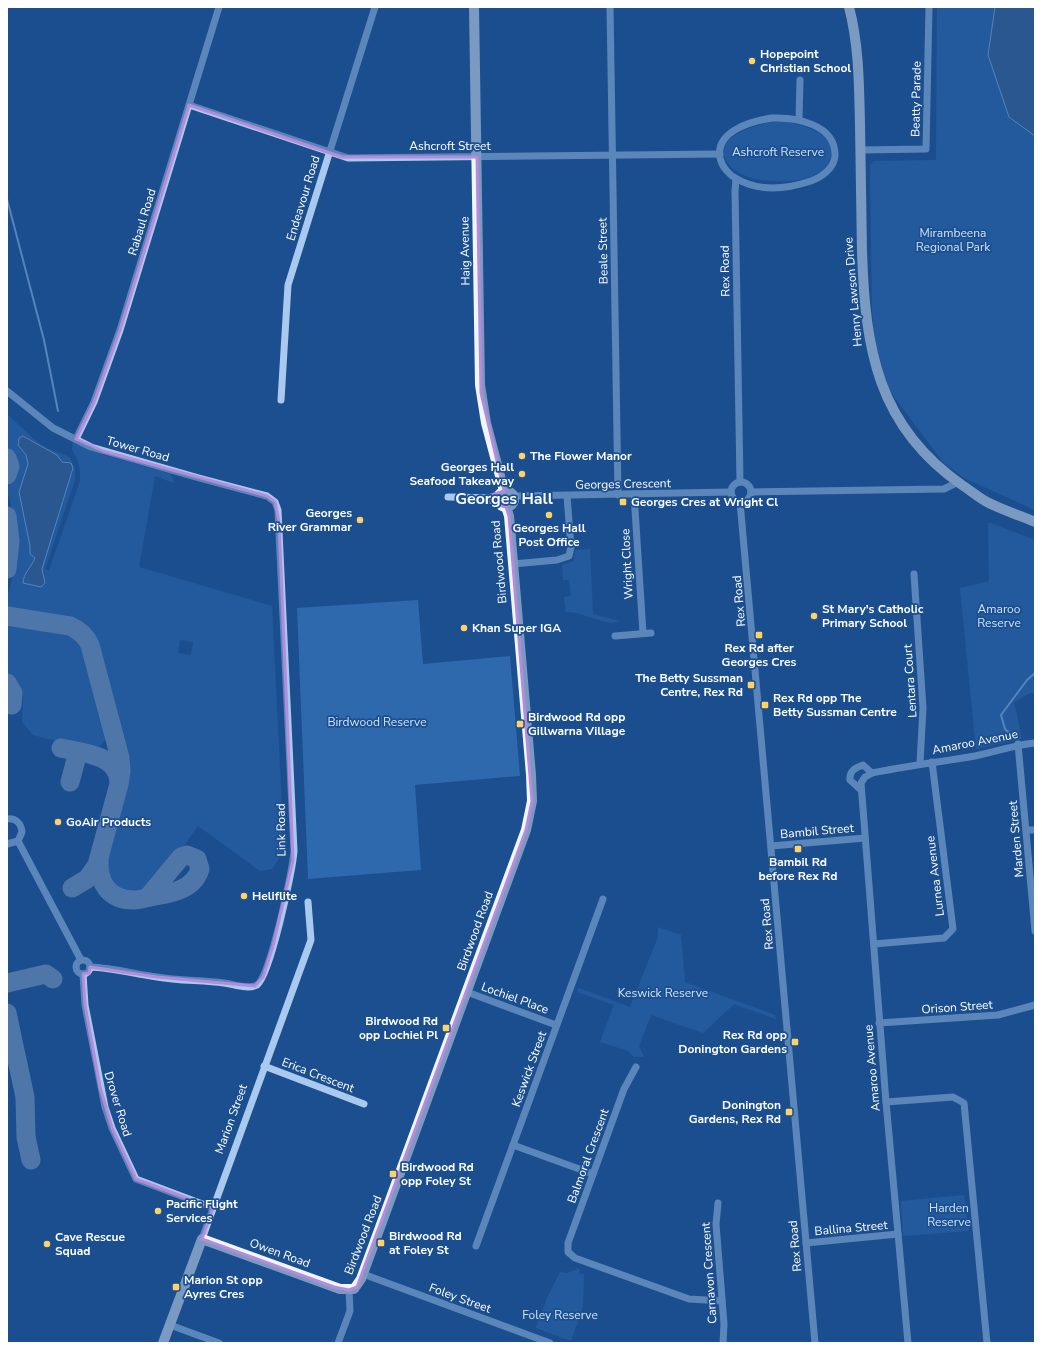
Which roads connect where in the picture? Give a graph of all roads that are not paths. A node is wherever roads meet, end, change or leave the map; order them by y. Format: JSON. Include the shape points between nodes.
{"nodes":[{"id":1,"x":219,"y":7,"type":"edge"},
{"id":2,"x":375,"y":7,"type":"edge"},
{"id":3,"x":474,"y":7,"type":"edge"},
{"id":4,"x":610,"y":7,"type":"edge"},
{"id":5,"x":849,"y":7,"type":"edge"},
{"id":6,"x":929,"y":7,"type":"edge"},
{"id":7,"x":800,"y":80,"type":"dead end"},
{"id":8,"x":189,"y":105,"type":"junction"},
{"id":9,"x":799,"y":119,"type":"junction"},
{"id":10,"x":861,"y":150,"type":"junction"},
{"id":11,"x":329,"y":153,"type":"junction"},
{"id":12,"x":720,"y":154,"type":"junction"},
{"id":13,"x":613,"y":155,"type":"junction"},
{"id":14,"x":477,"y":157,"type":"junction"},
{"id":15,"x":736,"y":179,"type":"junction"},
{"id":16,"x":7,"y":391,"type":"edge"},
{"id":17,"x":281,"y":400,"type":"dead end"},
{"id":18,"x":76,"y":439,"type":"junction"},
{"id":19,"x":740,"y":482,"type":"junction"},
{"id":20,"x":958,"y":482,"type":"junction"},
{"id":21,"x":731,"y":492,"type":"junction"},
{"id":22,"x":751,"y":492,"type":"junction"},
{"id":23,"x":634,"y":494,"type":"junction"},
{"id":24,"x":500,"y":495,"type":"junction"},
{"id":25,"x":618,"y":495,"type":"junction"},
{"id":26,"x":515,"y":496,"type":"junction"},
{"id":27,"x":567,"y":496,"type":"junction"},
{"id":28,"x":448,"y":497,"type":"dead end"},
{"id":29,"x":275,"y":502,"type":"joint"},
{"id":30,"x":740,"y":502,"type":"junction"},
{"id":31,"x":506,"y":507,"type":"junction"},
{"id":32,"x":1035,"y":522,"type":"edge"},
{"id":33,"x":513,"y":564,"type":"junction"},
{"id":34,"x":914,"y":574,"type":"dead end"},
{"id":35,"x":643,"y":633,"type":"junction"},
{"id":36,"x":651,"y":633,"type":"dead end"},
{"id":37,"x":615,"y":636,"type":"dead end"},
{"id":38,"x":1035,"y":743,"type":"edge"},
{"id":39,"x":1018,"y":744,"type":"junction"},
{"id":40,"x":932,"y":762,"type":"junction"},
{"id":41,"x":920,"y":763,"type":"junction"},
{"id":42,"x":872,"y":773,"type":"junction"},
{"id":43,"x":861,"y":790,"type":"junction"},
{"id":44,"x":7,"y":819,"type":"edge"},
{"id":45,"x":1026,"y":830,"type":"junction"},
{"id":46,"x":1035,"y":830,"type":"edge"},
{"id":47,"x":865,"y":838,"type":"junction"},
{"id":48,"x":18,"y":840,"type":"junction"},
{"id":49,"x":7,"y":844,"type":"edge"},
{"id":50,"x":772,"y":846,"type":"junction"},
{"id":51,"x":603,"y":900,"type":"dead end"},
{"id":52,"x":308,"y":902,"type":"dead end"},
{"id":53,"x":1035,"y":931,"type":"edge"},
{"id":54,"x":874,"y":944,"type":"junction"},
{"id":55,"x":81,"y":960,"type":"junction"},
{"id":56,"x":90,"y":967,"type":"junction"},
{"id":57,"x":83,"y":974,"type":"junction"},
{"id":58,"x":467,"y":992,"type":"junction"},
{"id":59,"x":1035,"y":1005,"type":"edge"},
{"id":60,"x":879,"y":1023,"type":"junction"},
{"id":61,"x":556,"y":1025,"type":"junction"},
{"id":62,"x":264,"y":1066,"type":"junction"},
{"id":63,"x":636,"y":1067,"type":"dead end"},
{"id":64,"x":886,"y":1102,"type":"junction"},
{"id":65,"x":364,"y":1104,"type":"dead end"},
{"id":66,"x":514,"y":1145,"type":"junction"},
{"id":67,"x":593,"y":1174,"type":"junction"},
{"id":68,"x":718,"y":1202,"type":"dead end"},
{"id":69,"x":213,"y":1208,"type":"junction"},
{"id":70,"x":898,"y":1234,"type":"junction"},
{"id":71,"x":202,"y":1239,"type":"junction"},
{"id":72,"x":806,"y":1243,"type":"junction"},
{"id":73,"x":476,"y":1246,"type":"dead end"},
{"id":74,"x":569,"y":1255,"type":"junction"},
{"id":75,"x":564,"y":1262,"type":"dead end"},
{"id":76,"x":363,"y":1274,"type":"junction"},
{"id":77,"x":349,"y":1290,"type":"junction"},
{"id":78,"x":722,"y":1301,"type":"junction"},
{"id":79,"x":170,"y":1325,"type":"junction"},
{"id":80,"x":164,"y":1343,"type":"edge"},
{"id":81,"x":219,"y":1343,"type":"edge"},
{"id":82,"x":338,"y":1343,"type":"edge"},
{"id":83,"x":550,"y":1343,"type":"edge"},
{"id":84,"x":723,"y":1343,"type":"edge"},
{"id":85,"x":815,"y":1343,"type":"edge"},
{"id":86,"x":908,"y":1343,"type":"edge"},
{"id":87,"x":987,"y":1343,"type":"edge"}],
"edges":[{"from":1,"to":8,"type":"street","name":"Rabaul Road"},
{"from":2,"to":11,"type":"street","name":"Endeavour Road"},
{"from":3,"to":14,"type":"main road","name":"Haig Avenue"},
{"from":4,"to":13,"type":"street","name":"Beale Street"},
{"from":5,"to":10,"type":"main road","name":"Henry Lawson Drive","via":[[856,44]]},
{"from":6,"to":10,"type":"street","name":"Beatty Parade","via":[[926,149]]},
{"from":7,"to":9,"type":"street"},
{"from":8,"to":11,"type":"street","name":"Ashcroft Street"},
{"from":8,"to":18,"type":"street","name":"Rabaul Road","via":[[120,330],[94,402]]},
{"from":9,"to":12,"type":"street","via":[[765,119],[739,128],[722,142]]},
{"from":9,"to":15,"type":"street","via":[[818,128],[829,138],[835,157],[829,169],[815,179],[788,187],[764,187]]},
{"from":10,"to":20,"type":"main road","name":"Henry Lawson Drive","via":[[864,290],[867,329],[876,369],[888,400],[904,429],[930,458]]},
{"from":11,"to":14,"type":"street","name":"Ashcroft Street","via":[[353,158]]},
{"from":11,"to":17,"type":"street","name":"Endeavour Road","via":[[288,285]]},
{"from":12,"to":13,"type":"street","name":"Ashcroft Street"},
{"from":12,"to":15,"type":"street","via":[[723,167]]},
{"from":13,"to":14,"type":"street","name":"Ashcroft Street"},
{"from":13,"to":25,"type":"street","name":"Beale Street"},
{"from":14,"to":24,"type":"main road","name":"Haig Avenue","via":[[481,393]]},
{"from":15,"to":19,"type":"street","name":"Rex Road"},
{"from":16,"to":18,"type":"street","name":"Tower Road","via":[[53,428]]},
{"from":18,"to":29,"type":"street","name":"Tower Road","via":[[103,451],[267,496]]},
{"from":19,"to":21,"type":"street","via":[[733,486]]},
{"from":19,"to":22,"type":"street","via":[[748,485]]},
{"from":20,"to":22,"type":"street","via":[[944,489]]},
{"from":20,"to":32,"type":"main road","name":"Henry Lawson Drive","via":[[987,502]]},
{"from":21,"to":23,"type":"street","name":"Georges Crescent"},
{"from":21,"to":30,"type":"street","via":[[733,499]]},
{"from":22,"to":30,"type":"street","via":[[749,498]]},
{"from":23,"to":25,"type":"street","name":"Georges Crescent"},
{"from":23,"to":35,"type":"street","name":"Wright Close"},
{"from":24,"to":26,"type":"main road","via":[[512,493]]},
{"from":24,"to":28,"type":"street"},
{"from":24,"to":31,"type":"main road","via":[[499,504]]},
{"from":25,"to":27,"type":"street","name":"Georges Crescent"},
{"from":26,"to":27,"type":"street","name":"Georges Crescent"},
{"from":26,"to":31,"type":"main road","via":[[514,504]]},
{"from":27,"to":33,"type":"street","via":[[571,547],[569,556],[557,560]]},
{"from":29,"to":56,"type":"street","name":"Link Road","via":[[279,522],[294,844],[292,868],[263,977],[252,987],[157,978]]},
{"from":30,"to":50,"type":"street","name":"Rex Road"},
{"from":31,"to":33,"type":"main road","name":"Birdwood Road"},
{"from":33,"to":58,"type":"main road","name":"Birdwood Road","via":[[532,801],[526,830]]},
{"from":34,"to":41,"type":"street","name":"Lentara Court","via":[[923,708]]},
{"from":35,"to":36,"type":"street"},
{"from":35,"to":37,"type":"street"},
{"from":38,"to":39,"type":"street","name":"Amaroo Avenue"},
{"from":39,"to":40,"type":"street","name":"Amaroo Avenue","via":[[976,755]]},
{"from":39,"to":45,"type":"street","name":"Marden Street"},
{"from":40,"to":41,"type":"street","name":"Amaroo Avenue"},
{"from":40,"to":54,"type":"street","name":"Lurnea Avenue","via":[[953,929],[944,938]]},
{"from":41,"to":42,"type":"street","name":"Amaroo Avenue"},
{"from":42,"to":43,"type":"street","via":[[862,780]]},
{"from":42,"to":43,"type":"street","name":"Amaroo Avenue","via":[[863,766],[855,768],[850,775],[850,780]]},
{"from":43,"to":47,"type":"street","name":"Amaroo Avenue"},
{"from":44,"to":48,"type":"street","via":[[16,820],[20,825],[21,835]]},
{"from":45,"to":46,"type":"street"},
{"from":45,"to":53,"type":"street","name":"Marden Street"},
{"from":47,"to":50,"type":"street","name":"Bambil Street"},
{"from":47,"to":54,"type":"street","name":"Amaroo Avenue"},
{"from":48,"to":49,"type":"street"},
{"from":48,"to":55,"type":"street"},
{"from":50,"to":72,"type":"street","name":"Rex Road"},
{"from":51,"to":61,"type":"street","name":"Keswick Street"},
{"from":52,"to":62,"type":"street","name":"Marion Street","via":[[311,940]]},
{"from":54,"to":60,"type":"street","name":"Amaroo Avenue"},
{"from":55,"to":56,"type":"street","via":[[87,961]]},
{"from":55,"to":57,"type":"street","via":[[76,968]]},
{"from":56,"to":57,"type":"street","via":[[87,973]]},
{"from":57,"to":69,"type":"street","name":"Drover Road","via":[[85,1005],[104,1101],[112,1128],[136,1179]]},
{"from":58,"to":61,"type":"street","name":"Lochiel Place"},
{"from":58,"to":76,"type":"main road","name":"Birdwood Road"},
{"from":59,"to":60,"type":"street","name":"Orison Street","via":[[998,1016]]},
{"from":60,"to":64,"type":"street","name":"Amaroo Avenue"},
{"from":61,"to":66,"type":"street","name":"Keswick Street"},
{"from":62,"to":65,"type":"street","name":"Erica Crescent"},
{"from":62,"to":69,"type":"street","name":"Marion Street"},
{"from":63,"to":67,"type":"street","name":"Balmoral Crescent","via":[[625,1086]]},
{"from":64,"to":70,"type":"street","name":"Amaroo Avenue"},
{"from":64,"to":87,"type":"street","via":[[953,1097],[964,1103]]},
{"from":66,"to":67,"type":"street"},
{"from":66,"to":73,"type":"street","name":"Keswick Street"},
{"from":67,"to":74,"type":"street","name":"Balmoral Crescent","via":[[568,1243]]},
{"from":68,"to":78,"type":"street","name":"Carnavon Crescent","via":[[716,1224]]},
{"from":69,"to":71,"type":"street","name":"Marion Street"},
{"from":70,"to":72,"type":"street","name":"Ballina Street"},
{"from":70,"to":86,"type":"street","name":"Amaroo Avenue"},
{"from":71,"to":77,"type":"main road","name":"Owen Road","via":[[334,1287]]},
{"from":71,"to":79,"type":"main road","name":"Marion Street"},
{"from":72,"to":85,"type":"street","name":"Rex Road"},
{"from":74,"to":75,"type":"street"},
{"from":74,"to":78,"type":"street","via":[[689,1299]]},
{"from":76,"to":77,"type":"main road","name":"Birdwood Road","via":[[357,1287]]},
{"from":76,"to":83,"type":"street","name":"Foley Street"},
{"from":77,"to":82,"type":"street","name":"Birdwood Road","via":[[350,1311]]},
{"from":78,"to":84,"type":"street","name":"Carnavon Crescent"},
{"from":79,"to":80,"type":"main road","name":"Marion Street"},
{"from":79,"to":81,"type":"street"}]}
